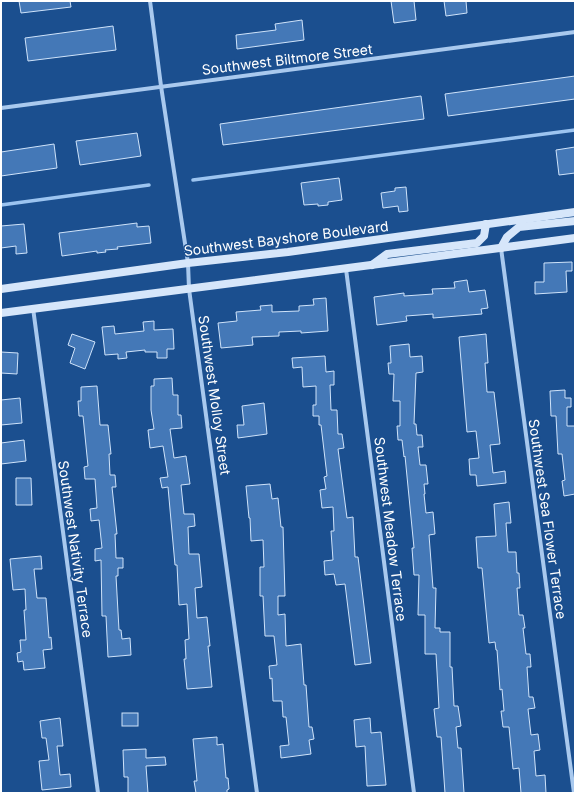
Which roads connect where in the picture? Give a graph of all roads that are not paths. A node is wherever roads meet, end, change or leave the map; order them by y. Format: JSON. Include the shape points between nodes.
{"nodes":[{"id":1,"x":150,"y":1,"type":"edge"},
{"id":2,"x":575,"y":32,"type":"edge"},
{"id":3,"x":161,"y":86,"type":"junction"},
{"id":4,"x":1,"y":108,"type":"edge"},
{"id":5,"x":575,"y":212,"type":"edge"},
{"id":6,"x":575,"y":221,"type":"edge"},
{"id":7,"x":486,"y":224,"type":"junction"},
{"id":8,"x":575,"y":238,"type":"edge"},
{"id":9,"x":501,"y":248,"type":"junction"},
{"id":10,"x":188,"y":263,"type":"junction"},
{"id":11,"x":371,"y":265,"type":"junction"},
{"id":12,"x":346,"y":269,"type":"junction"},
{"id":13,"x":1,"y":289,"type":"edge"},
{"id":14,"x":189,"y":289,"type":"junction"},
{"id":15,"x":33,"y":308,"type":"junction"},
{"id":16,"x":1,"y":313,"type":"edge"},
{"id":17,"x":98,"y":793,"type":"edge"},
{"id":18,"x":257,"y":793,"type":"edge"},
{"id":19,"x":414,"y":793,"type":"edge"},
{"id":20,"x":574,"y":793,"type":"edge"}],
"edges":[{"from":1,"to":3,"type":"street","name":"Southwest Molloy Street"},
{"from":2,"to":3,"type":"street","name":"Southwest Biltmore Street"},
{"from":3,"to":4,"type":"street","name":"Southwest Biltmore Street"},
{"from":3,"to":10,"type":"street","name":"Southwest Molloy Street"},
{"from":5,"to":7,"type":"main road","name":"Southwest Bayshore Boulevard"},
{"from":6,"to":9,"type":"main road","via":[[519,227],[507,237]]},
{"from":7,"to":10,"type":"main road","name":"Southwest Bayshore Boulevard"},
{"from":7,"to":11,"type":"main road","via":[[484,236],[477,243],[387,254]]},
{"from":8,"to":9,"type":"main road"},
{"from":9,"to":11,"type":"main road"},
{"from":9,"to":20,"type":"street","name":"Southwest Sea Flower Terrace"},
{"from":10,"to":13,"type":"main road","name":"Southwest Bayshore Boulevard"},
{"from":10,"to":14,"type":"street","name":"Southwest Molloy Street"},
{"from":11,"to":12,"type":"main road"},
{"from":12,"to":14,"type":"main road"},
{"from":12,"to":19,"type":"street","name":"Southwest Meadow Terrace"},
{"from":14,"to":15,"type":"main road"},
{"from":14,"to":18,"type":"street","name":"Southwest Molloy Street"},
{"from":15,"to":16,"type":"main road"},
{"from":15,"to":17,"type":"street","name":"Southwest Nativity Terrace"}]}
